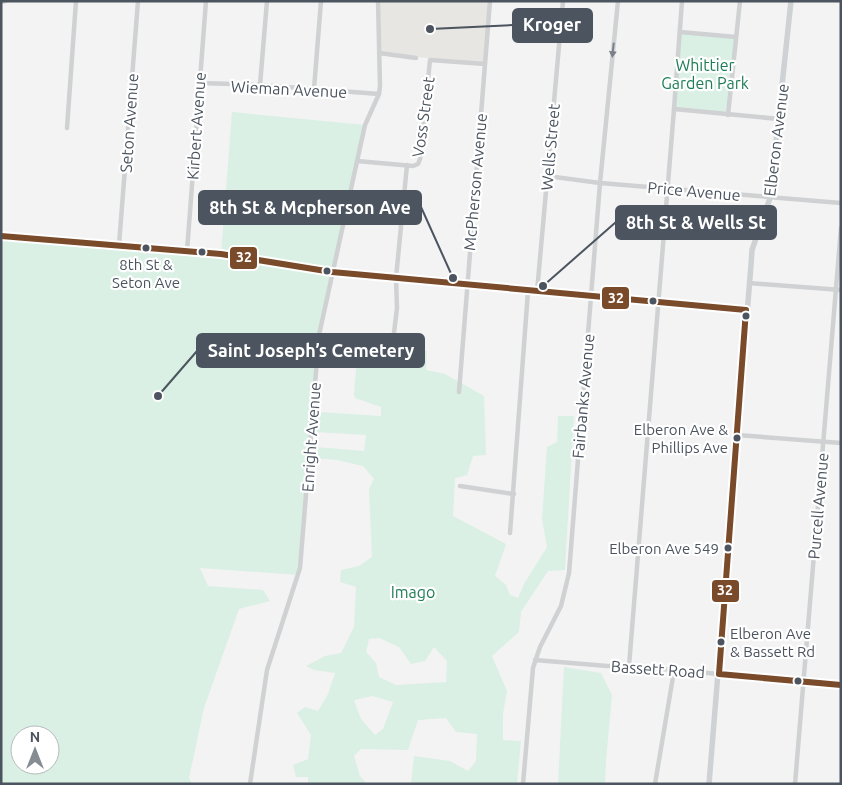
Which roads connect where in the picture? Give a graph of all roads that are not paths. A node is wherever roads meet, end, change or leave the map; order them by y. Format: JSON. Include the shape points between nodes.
{"nodes":[{"id":1,"x":5,"y":1,"type":"edge"},
{"id":2,"x":76,"y":1,"type":"edge"},
{"id":3,"x":138,"y":1,"type":"edge"},
{"id":4,"x":206,"y":1,"type":"edge"},
{"id":5,"x":267,"y":1,"type":"edge"},
{"id":6,"x":321,"y":1,"type":"edge"},
{"id":7,"x":378,"y":1,"type":"edge"},
{"id":8,"x":490,"y":1,"type":"edge"},
{"id":9,"x":563,"y":1,"type":"edge"},
{"id":10,"x":618,"y":1,"type":"edge"},
{"id":11,"x":682,"y":1,"type":"edge"},
{"id":12,"x":740,"y":1,"type":"edge"},
{"id":13,"x":791,"y":1,"type":"edge"},
{"id":14,"x":1,"y":2,"type":"edge"},
{"id":15,"x":680,"y":32,"type":"junction"},
{"id":16,"x":736,"y":37,"type":"junction"},
{"id":17,"x":379,"y":53,"type":"junction"},
{"id":18,"x":416,"y":58,"type":"dead end"},
{"id":19,"x":485,"y":64,"type":"junction"},
{"id":20,"x":200,"y":83,"type":"junction"},
{"id":21,"x":260,"y":85,"type":"junction"},
{"id":22,"x":314,"y":89,"type":"junction"},
{"id":23,"x":379,"y":94,"type":"junction"},
{"id":24,"x":674,"y":109,"type":"junction"},
{"id":25,"x":728,"y":115,"type":"junction"},
{"id":26,"x":779,"y":119,"type":"junction"},
{"id":27,"x":68,"y":128,"type":"dead end"},
{"id":28,"x":357,"y":161,"type":"junction"},
{"id":29,"x":407,"y":165,"type":"junction"},
{"id":30,"x":547,"y":176,"type":"junction"},
{"id":31,"x":600,"y":183,"type":"junction"},
{"id":32,"x":667,"y":189,"type":"junction"},
{"id":33,"x":770,"y":198,"type":"junction"},
{"id":34,"x":841,"y":203,"type":"edge"},
{"id":35,"x":841,"y":228,"type":"edge"},
{"id":36,"x":1,"y":236,"type":"edge"},
{"id":37,"x":120,"y":246,"type":"junction"},
{"id":38,"x":187,"y":251,"type":"junction"},
{"id":39,"x":332,"y":272,"type":"junction"},
{"id":40,"x":396,"y":278,"type":"junction"},
{"id":41,"x":749,"y":283,"type":"junction"},
{"id":42,"x":467,"y":285,"type":"junction"},
{"id":43,"x":838,"y":290,"type":"edge"},
{"id":44,"x":528,"y":291,"type":"junction"},
{"id":45,"x":537,"y":292,"type":"junction"},
{"id":46,"x":746,"y":310,"type":"junction"},
{"id":47,"x":393,"y":341,"type":"dead end"},
{"id":48,"x":459,"y":392,"type":"dead end"},
{"id":49,"x":737,"y":435,"type":"junction"},
{"id":50,"x":823,"y":442,"type":"junction"},
{"id":51,"x":841,"y":444,"type":"edge"},
{"id":52,"x":460,"y":486,"type":"dead end"},
{"id":53,"x":514,"y":494,"type":"junction"},
{"id":54,"x":510,"y":533,"type":"dead end"},
{"id":55,"x":535,"y":660,"type":"junction"},
{"id":56,"x":629,"y":666,"type":"junction"},
{"id":57,"x":674,"y":670,"type":"junction"},
{"id":58,"x":719,"y":674,"type":"junction"},
{"id":59,"x":804,"y":683,"type":"junction"},
{"id":60,"x":841,"y":686,"type":"edge"},
{"id":61,"x":250,"y":784,"type":"edge"},
{"id":62,"x":523,"y":784,"type":"edge"},
{"id":63,"x":655,"y":784,"type":"edge"},
{"id":64,"x":709,"y":784,"type":"edge"},
{"id":65,"x":795,"y":784,"type":"edge"}],
"edges":[{"from":1,"to":14,"type":"street"},
{"from":2,"to":27,"type":"street"},
{"from":3,"to":37,"type":"street","name":"Seton Avenue"},
{"from":4,"to":20,"type":"street","name":"Kirbert Avenue"},
{"from":5,"to":21,"type":"street"},
{"from":6,"to":22,"type":"street"},
{"from":7,"to":17,"type":"street","name":"Enright Avenue"},
{"from":8,"to":19,"type":"street","name":"McPherson Avenue"},
{"from":9,"to":30,"type":"street","name":"Wells Street"},
{"from":10,"to":31,"type":"street","name":"Fairbanks Avenue","one_way":true},
{"from":11,"to":15,"type":"street"},
{"from":12,"to":16,"type":"street"},
{"from":13,"to":26,"type":"street","name":"Elberon Avenue"},
{"from":15,"to":16,"type":"street"},
{"from":15,"to":24,"type":"street"},
{"from":16,"to":25,"type":"street"},
{"from":17,"to":18,"type":"street"},
{"from":17,"to":23,"type":"street","name":"Enright Avenue"},
{"from":19,"to":29,"type":"street","name":"Voss Street","via":[[430,60],[420,160],[416,165]]},
{"from":19,"to":42,"type":"street","name":"McPherson Avenue"},
{"from":20,"to":21,"type":"street","name":"Wieman Avenue"},
{"from":20,"to":38,"type":"street","name":"Kirbert Avenue"},
{"from":21,"to":22,"type":"street","name":"Wieman Avenue"},
{"from":22,"to":23,"type":"street","name":"Wieman Avenue"},
{"from":23,"to":28,"type":"street","name":"Enright Avenue","via":[[365,125]]},
{"from":24,"to":25,"type":"street"},
{"from":24,"to":32,"type":"street"},
{"from":25,"to":26,"type":"street"},
{"from":26,"to":33,"type":"street","name":"Elberon Avenue"},
{"from":28,"to":29,"type":"street"},
{"from":28,"to":39,"type":"street","name":"Enright Avenue"},
{"from":29,"to":40,"type":"street"},
{"from":30,"to":31,"type":"street","name":"Price Avenue"},
{"from":30,"to":45,"type":"street","name":"Wells Street"},
{"from":31,"to":32,"type":"street","name":"Price Avenue"},
{"from":31,"to":55,"type":"street","name":"Fairbanks Avenue","via":[[569,573],[561,606]]},
{"from":32,"to":33,"type":"street","name":"Price Avenue"},
{"from":32,"to":56,"type":"street"},
{"from":33,"to":34,"type":"street","name":"Price Avenue"},
{"from":33,"to":41,"type":"street","name":"Elberon Avenue","via":[[752,250]]},
{"from":35,"to":43,"type":"street","name":"Purcell Avenue"},
{"from":36,"to":37,"type":"street"},
{"from":37,"to":38,"type":"street"},
{"from":38,"to":39,"type":"street"},
{"from":39,"to":40,"type":"street"},
{"from":39,"to":61,"type":"street","name":"Enright Avenue","via":[[318,335],[300,568],[267,670]]},
{"from":40,"to":42,"type":"street"},
{"from":40,"to":47,"type":"street"},
{"from":41,"to":43,"type":"street"},
{"from":41,"to":46,"type":"street","name":"Elberon Avenue"},
{"from":42,"to":44,"type":"street"},
{"from":42,"to":48,"type":"street","name":"McPherson Avenue"},
{"from":43,"to":50,"type":"street","name":"Purcell Avenue"},
{"from":44,"to":45,"type":"street"},
{"from":44,"to":53,"type":"street"},
{"from":45,"to":46,"type":"street","bridge":true},
{"from":46,"to":49,"type":"street","name":"Elberon Avenue"},
{"from":49,"to":50,"type":"street"},
{"from":49,"to":58,"type":"street","name":"Elberon Avenue"},
{"from":50,"to":51,"type":"street"},
{"from":50,"to":59,"type":"street","name":"Purcell Avenue"},
{"from":52,"to":53,"type":"street"},
{"from":53,"to":54,"type":"street"},
{"from":55,"to":56,"type":"street","name":"Bassett Road"},
{"from":55,"to":62,"type":"street","name":"Fairbanks Avenue"},
{"from":56,"to":57,"type":"street","name":"Bassett Road"},
{"from":57,"to":58,"type":"street","name":"Bassett Road"},
{"from":57,"to":63,"type":"street"},
{"from":58,"to":59,"type":"street","name":"Bassett Road"},
{"from":58,"to":64,"type":"street","name":"Elberon Avenue"},
{"from":59,"to":60,"type":"street","name":"Bassett Road"},
{"from":59,"to":65,"type":"street","name":"Purcell Avenue"}]}
